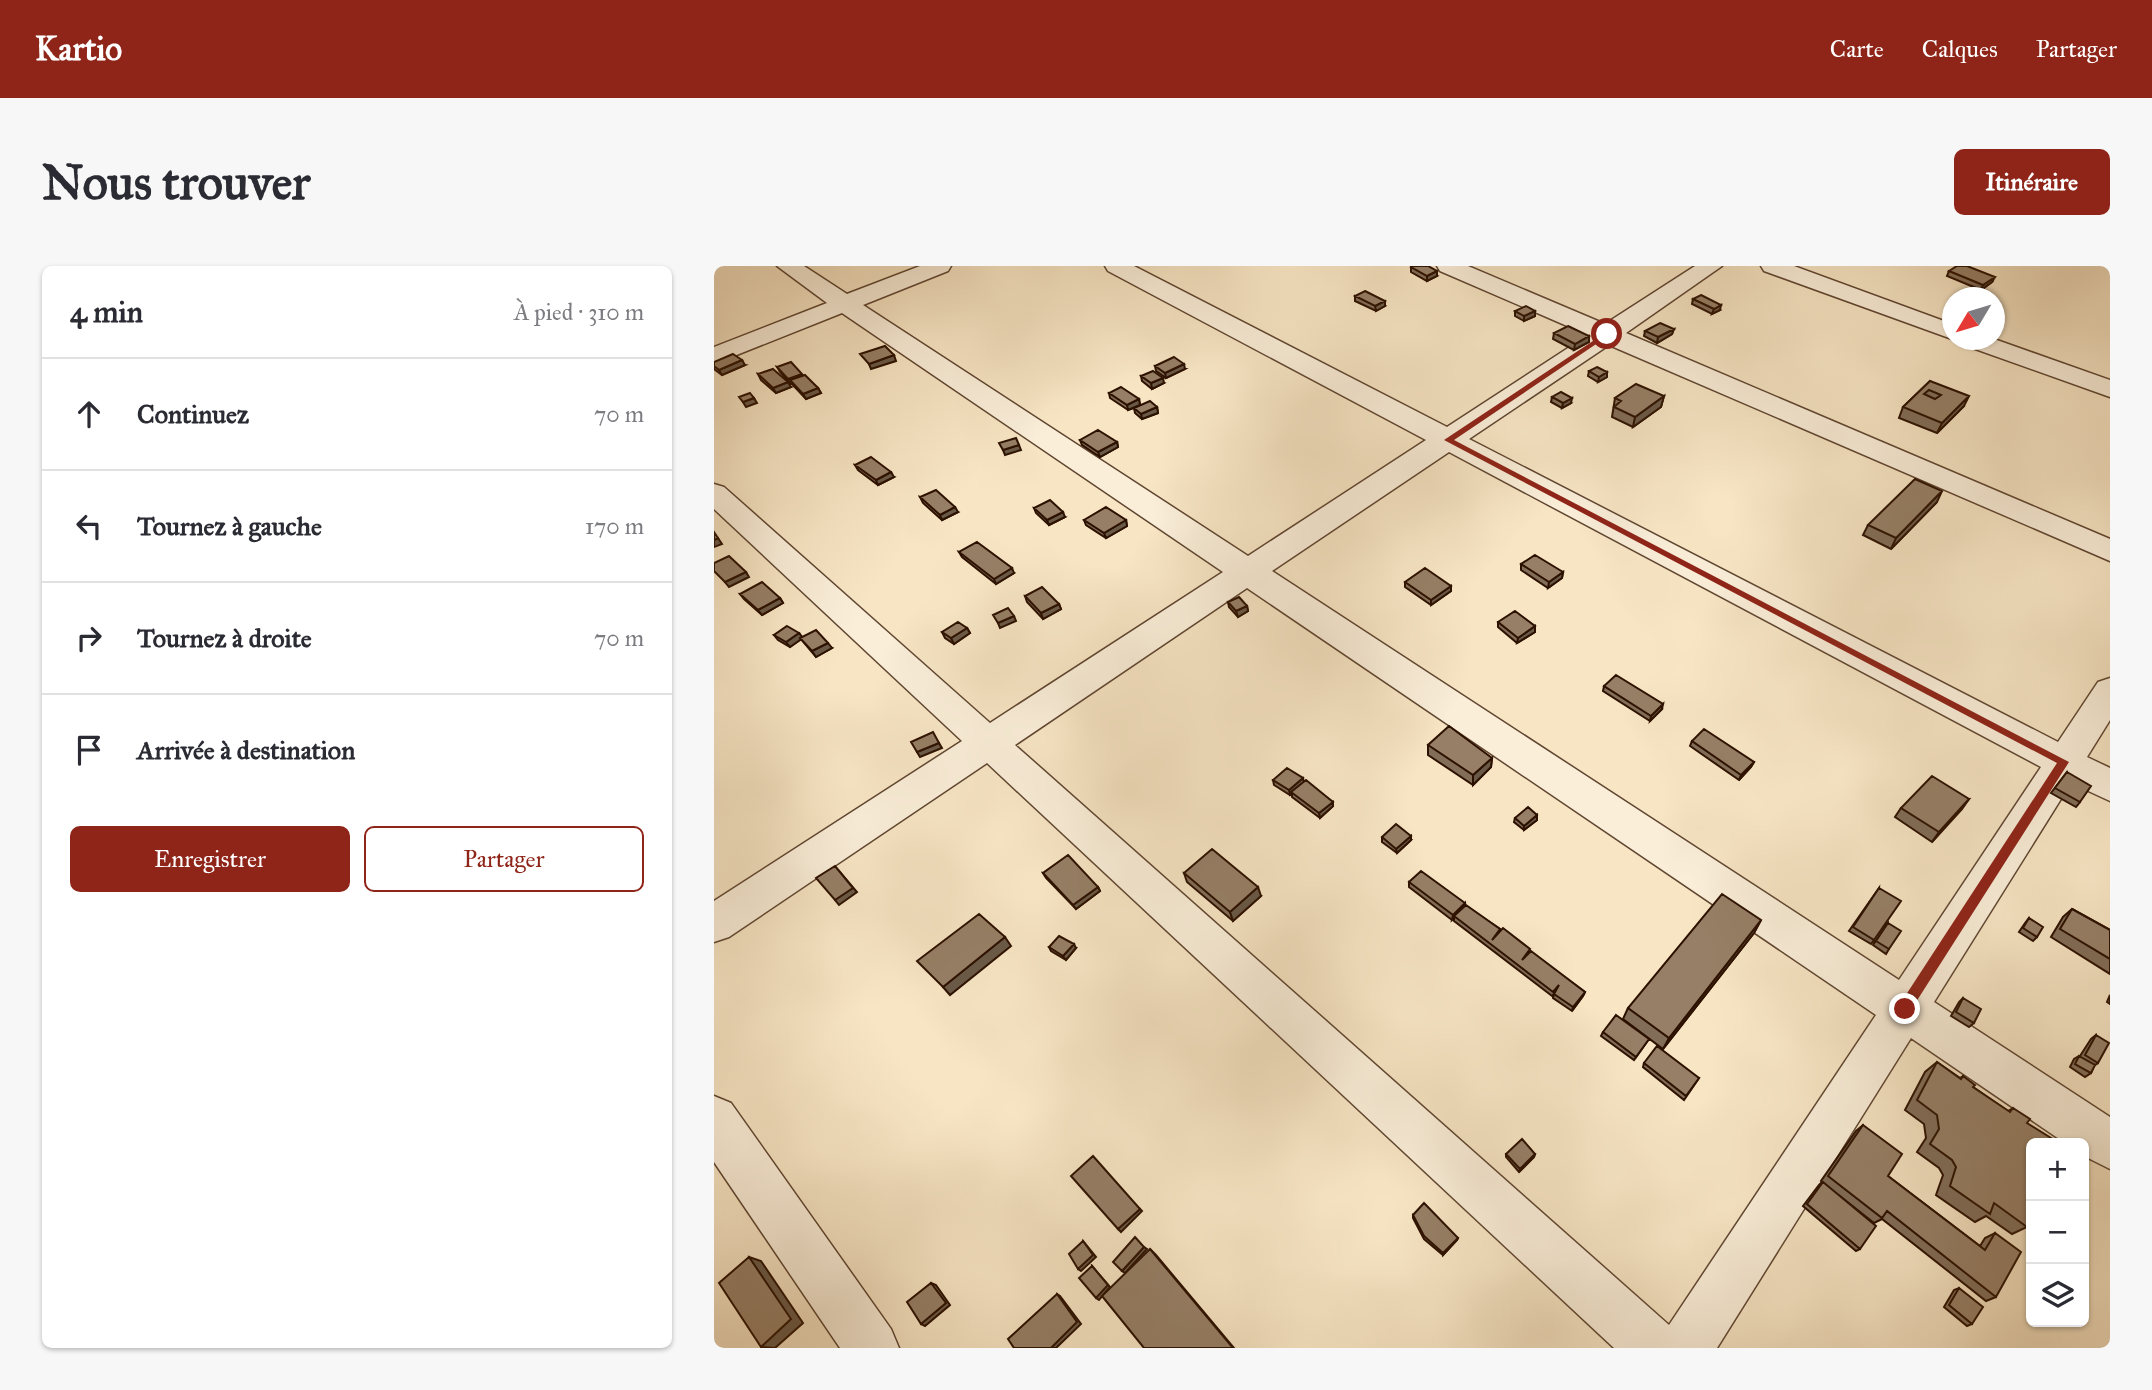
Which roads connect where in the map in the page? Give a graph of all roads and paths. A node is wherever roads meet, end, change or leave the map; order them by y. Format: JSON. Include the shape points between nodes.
{"nodes":[{"id":1,"x":789,"y":266,"type":"edge"},
{"id":2,"x":940,"y":266,"type":"edge"},
{"id":3,"x":1116,"y":266,"type":"edge"},
{"id":4,"x":1448,"y":266,"type":"edge"},
{"id":5,"x":1711,"y":266,"type":"edge"},
{"id":6,"x":1772,"y":266,"type":"edge"},
{"id":7,"x":845,"y":304,"type":"junction"},
{"id":8,"x":1942,"y":328,"type":"edge"},
{"id":9,"x":1607,"y":334,"type":"junction"},
{"id":10,"x":2001,"y":350,"type":"edge"},
{"id":11,"x":714,"y":356,"type":"edge"},
{"id":12,"x":2110,"y":389,"type":"edge"},
{"id":13,"x":1448,"y":440,"type":"junction"},
{"id":14,"x":714,"y":492,"type":"edge"},
{"id":15,"x":2110,"y":551,"type":"edge"},
{"id":16,"x":1248,"y":572,"type":"junction"},
{"id":17,"x":2110,"y":691,"type":"edge"},
{"id":18,"x":989,"y":743,"type":"junction"},
{"id":19,"x":2064,"y":762,"type":"junction"},
{"id":20,"x":2110,"y":786,"type":"edge"},
{"id":21,"x":714,"y":924,"type":"edge"},
{"id":22,"x":1905,"y":1009,"type":"junction"},
{"id":23,"x":714,"y":1120,"type":"edge"},
{"id":24,"x":2110,"y":1145,"type":"edge"},
{"id":25,"x":872,"y":1348,"type":"edge"},
{"id":26,"x":1654,"y":1348,"type":"edge"},
{"id":27,"x":1686,"y":1348,"type":"edge"}],
"edges":[{"from":1,"to":7,"type":"street"},
{"from":2,"to":7,"type":"street"},
{"from":3,"to":13,"type":"street"},
{"from":4,"to":9,"type":"street"},
{"from":5,"to":9,"type":"street"},
{"from":6,"to":8,"type":"street"},
{"from":7,"to":11,"type":"street"},
{"from":7,"to":16,"type":"street"},
{"from":9,"to":13,"type":"street"},
{"from":9,"to":15,"type":"street"},
{"from":10,"to":12,"type":"street"},
{"from":13,"to":16,"type":"street"},
{"from":13,"to":19,"type":"street"},
{"from":14,"to":18,"type":"street"},
{"from":16,"to":18,"type":"street"},
{"from":16,"to":22,"type":"street"},
{"from":17,"to":19,"type":"street"},
{"from":18,"to":21,"type":"street"},
{"from":18,"to":26,"type":"street"},
{"from":19,"to":20,"type":"street"},
{"from":19,"to":22,"type":"street"},
{"from":22,"to":24,"type":"street"},
{"from":22,"to":27,"type":"street"},
{"from":23,"to":25,"type":"street"}]}
